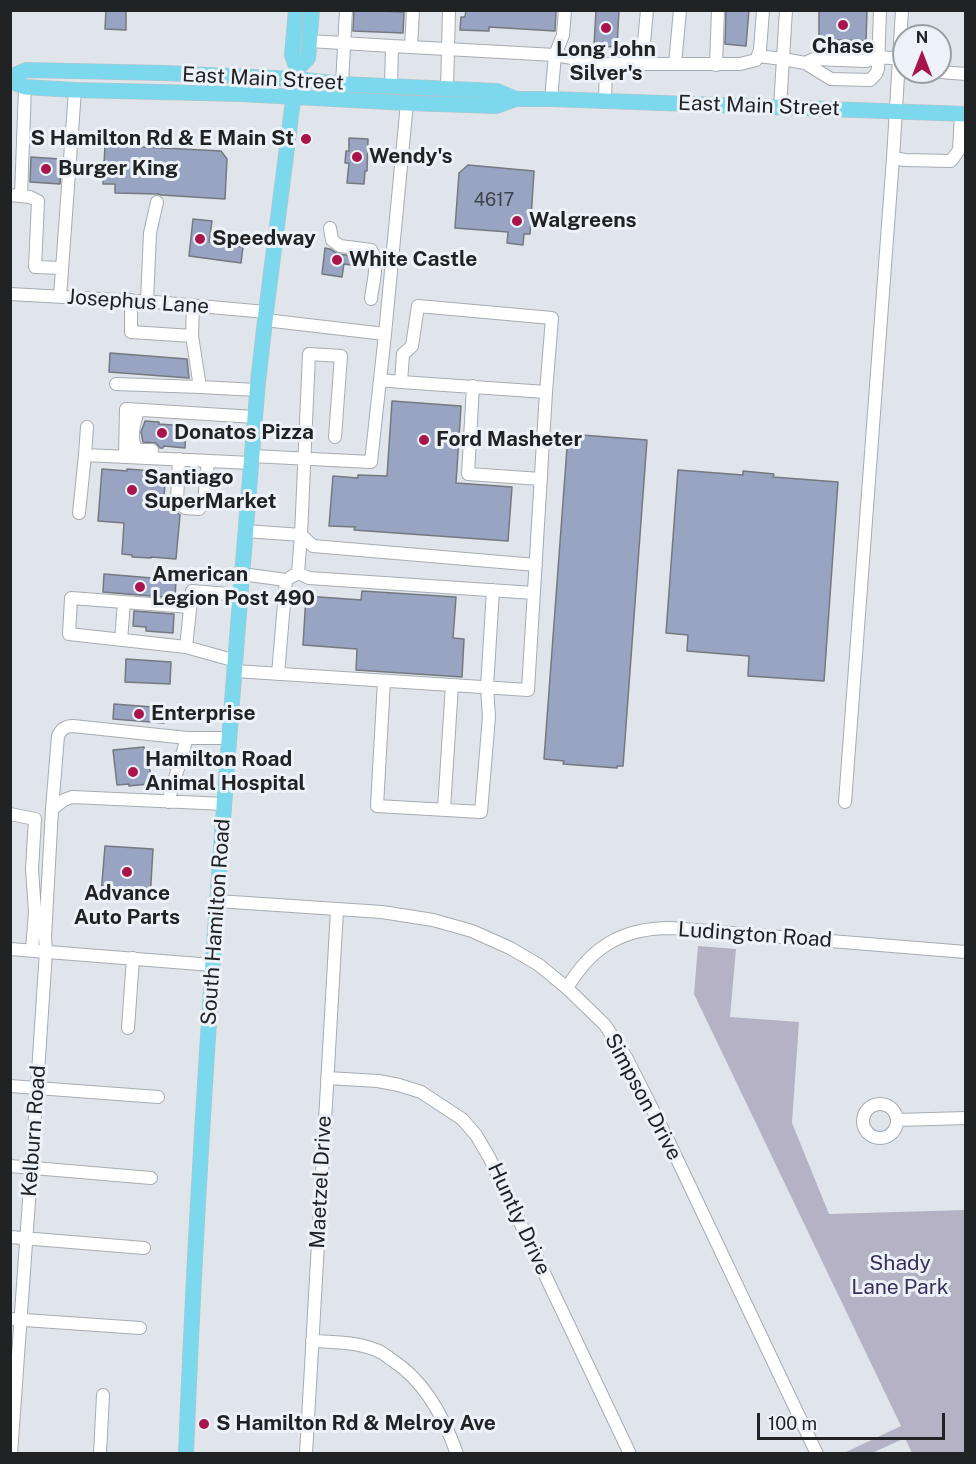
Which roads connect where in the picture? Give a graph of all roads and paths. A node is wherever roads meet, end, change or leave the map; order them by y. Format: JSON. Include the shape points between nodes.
{"nodes":[{"id":1,"x":296,"y":10,"type":"edge"},
{"id":2,"x":312,"y":10,"type":"edge"},
{"id":3,"x":346,"y":10,"type":"edge"},
{"id":4,"x":413,"y":10,"type":"edge"},
{"id":5,"x":449,"y":10,"type":"edge"},
{"id":6,"x":565,"y":10,"type":"edge"},
{"id":7,"x":647,"y":10,"type":"edge"},
{"id":8,"x":680,"y":10,"type":"edge"},
{"id":9,"x":717,"y":10,"type":"edge"},
{"id":10,"x":763,"y":10,"type":"edge"},
{"id":11,"x":786,"y":10,"type":"edge"},
{"id":12,"x":880,"y":10,"type":"edge"},
{"id":13,"x":309,"y":41,"type":"junction"},
{"id":14,"x":344,"y":44,"type":"junction"},
{"id":15,"x":392,"y":46,"type":"junction"},
{"id":16,"x":411,"y":47,"type":"junction"},
{"id":17,"x":448,"y":48,"type":"junction"},
{"id":18,"x":555,"y":55,"type":"junction"},
{"id":19,"x":758,"y":56,"type":"junction"},
{"id":20,"x":878,"y":57,"type":"junction"},
{"id":21,"x":892,"y":58,"type":"edge"},
{"id":22,"x":783,"y":59,"type":"junction"},
{"id":23,"x":805,"y":63,"type":"junction"},
{"id":24,"x":606,"y":64,"type":"junction"},
{"id":25,"x":642,"y":64,"type":"junction"},
{"id":26,"x":675,"y":64,"type":"junction"},
{"id":27,"x":716,"y":65,"type":"junction"},
{"id":28,"x":297,"y":74,"type":"junction"},
{"id":29,"x":15,"y":82,"type":"edge"},
{"id":30,"x":342,"y":84,"type":"junction"},
{"id":31,"x":900,"y":84,"type":"edge"},
{"id":32,"x":391,"y":87,"type":"junction"},
{"id":33,"x":447,"y":89,"type":"junction"},
{"id":34,"x":75,"y":90,"type":"junction"},
{"id":35,"x":294,"y":97,"type":"junction"},
{"id":36,"x":516,"y":99,"type":"junction"},
{"id":37,"x":552,"y":99,"type":"junction"},
{"id":38,"x":606,"y":101,"type":"junction"},
{"id":39,"x":407,"y":103,"type":"junction"},
{"id":40,"x":780,"y":107,"type":"junction"},
{"id":41,"x":897,"y":111,"type":"junction"},
{"id":42,"x":963,"y":114,"type":"edge"},
{"id":43,"x":893,"y":158,"type":"junction"},
{"id":44,"x":16,"y":196,"type":"edge"},
{"id":45,"x":157,"y":202,"type":"dead end"},
{"id":46,"x":330,"y":228,"type":"dead end"},
{"id":47,"x":62,"y":268,"type":"junction"},
{"id":48,"x":10,"y":294,"type":"edge"},
{"id":49,"x":60,"y":297,"type":"junction"},
{"id":50,"x":371,"y":299,"type":"dead end"},
{"id":51,"x":131,"y":300,"type":"junction"},
{"id":52,"x":147,"y":302,"type":"junction"},
{"id":53,"x":193,"y":305,"type":"junction"},
{"id":54,"x":265,"y":316,"type":"junction"},
{"id":55,"x":385,"y":334,"type":"junction"},
{"id":56,"x":192,"y":336,"type":"junction"},
{"id":57,"x":380,"y":380,"type":"junction"},
{"id":58,"x":401,"y":382,"type":"junction"},
{"id":59,"x":116,"y":384,"type":"dead end"},
{"id":60,"x":473,"y":386,"type":"junction"},
{"id":61,"x":200,"y":387,"type":"junction"},
{"id":62,"x":257,"y":390,"type":"junction"},
{"id":63,"x":546,"y":392,"type":"junction"},
{"id":64,"x":138,"y":410,"type":"junction"},
{"id":65,"x":255,"y":417,"type":"junction"},
{"id":66,"x":87,"y":428,"type":"dead end"},
{"id":67,"x":335,"y":438,"type":"dead end"},
{"id":68,"x":85,"y":454,"type":"junction"},
{"id":69,"x":125,"y":456,"type":"junction"},
{"id":70,"x":176,"y":459,"type":"junction"},
{"id":71,"x":303,"y":459,"type":"junction"},
{"id":72,"x":252,"y":460,"type":"junction"},
{"id":73,"x":207,"y":461,"type":"junction"},
{"id":74,"x":541,"y":479,"type":"junction"},
{"id":75,"x":79,"y":513,"type":"dead end"},
{"id":76,"x":246,"y":531,"type":"junction"},
{"id":77,"x":301,"y":535,"type":"junction"},
{"id":78,"x":536,"y":565,"type":"junction"},
{"id":79,"x":298,"y":573,"type":"junction"},
{"id":80,"x":242,"y":574,"type":"junction"},
{"id":81,"x":286,"y":580,"type":"junction"},
{"id":82,"x":494,"y":590,"type":"junction"},
{"id":83,"x":534,"y":593,"type":"junction"},
{"id":84,"x":241,"y":595,"type":"junction"},
{"id":85,"x":124,"y":602,"type":"junction"},
{"id":86,"x":190,"y":607,"type":"junction"},
{"id":87,"x":121,"y":640,"type":"junction"},
{"id":88,"x":186,"y":647,"type":"junction"},
{"id":89,"x":235,"y":666,"type":"junction"},
{"id":90,"x":278,"y":674,"type":"junction"},
{"id":91,"x":384,"y":681,"type":"junction"},
{"id":92,"x":452,"y":685,"type":"junction"},
{"id":93,"x":487,"y":687,"type":"junction"},
{"id":94,"x":186,"y":738,"type":"junction"},
{"id":95,"x":230,"y":738,"type":"junction"},
{"id":96,"x":168,"y":802,"type":"junction"},
{"id":97,"x":845,"y":802,"type":"dead end"},
{"id":98,"x":225,"y":804,"type":"junction"},
{"id":99,"x":52,"y":809,"type":"junction"},
{"id":100,"x":444,"y":809,"type":"junction"},
{"id":101,"x":10,"y":814,"type":"edge"},
{"id":102,"x":217,"y":901,"type":"junction"},
{"id":103,"x":337,"y":910,"type":"junction"},
{"id":104,"x":10,"y":949,"type":"edge"},
{"id":105,"x":32,"y":950,"type":"junction"},
{"id":106,"x":46,"y":951,"type":"junction"},
{"id":107,"x":966,"y":952,"type":"edge"},
{"id":108,"x":134,"y":958,"type":"junction"},
{"id":109,"x":212,"y":965,"type":"junction"},
{"id":110,"x":567,"y":987,"type":"junction"},
{"id":111,"x":128,"y":1028,"type":"dead end"},
{"id":112,"x":327,"y":1078,"type":"junction"},
{"id":113,"x":10,"y":1086,"type":"edge"},
{"id":114,"x":38,"y":1088,"type":"junction"},
{"id":115,"x":158,"y":1097,"type":"dead end"},
{"id":116,"x":966,"y":1118,"type":"edge"},
{"id":117,"x":897,"y":1120,"type":"dead end"},
{"id":118,"x":10,"y":1166,"type":"edge"},
{"id":119,"x":32,"y":1167,"type":"junction"},
{"id":120,"x":151,"y":1178,"type":"dead end"},
{"id":121,"x":10,"y":1238,"type":"edge"},
{"id":122,"x":27,"y":1238,"type":"junction"},
{"id":123,"x":144,"y":1248,"type":"dead end"},
{"id":124,"x":16,"y":1320,"type":"edge"},
{"id":125,"x":140,"y":1328,"type":"dead end"},
{"id":126,"x":312,"y":1341,"type":"junction"},
{"id":127,"x":104,"y":1395,"type":"dead end"},
{"id":128,"x":11,"y":1454,"type":"edge"},
{"id":129,"x":100,"y":1454,"type":"edge"},
{"id":130,"x":186,"y":1454,"type":"edge"},
{"id":131,"x":306,"y":1454,"type":"edge"},
{"id":132,"x":457,"y":1454,"type":"edge"},
{"id":133,"x":630,"y":1454,"type":"edge"},
{"id":134,"x":817,"y":1454,"type":"edge"}],
"edges":[{"from":1,"to":28,"type":"main road","name":"South Hamilton Road","via":[[292,55]]},
{"from":2,"to":13,"type":"main road","name":"South Hamilton Road"},
{"from":3,"to":14,"type":"street"},
{"from":4,"to":16,"type":"street"},
{"from":5,"to":17,"type":"street"},
{"from":6,"to":18,"type":"street","via":[[563,35]]},
{"from":7,"to":25,"type":"street"},
{"from":8,"to":26,"type":"street"},
{"from":9,"to":27,"type":"street"},
{"from":10,"to":19,"type":"street"},
{"from":11,"to":22,"type":"street"},
{"from":12,"to":20,"type":"street"},
{"from":13,"to":14,"type":"street"},
{"from":13,"to":28,"type":"main road","name":"South Hamilton Road","via":[[308,58]]},
{"from":14,"to":15,"type":"street"},
{"from":14,"to":30,"type":"street"},
{"from":15,"to":16,"type":"street"},
{"from":15,"to":32,"type":"street"},
{"from":16,"to":17,"type":"street"},
{"from":17,"to":18,"type":"street"},
{"from":17,"to":33,"type":"street"},
{"from":18,"to":24,"type":"street"},
{"from":18,"to":37,"type":"street"},
{"from":19,"to":22,"type":"street"},
{"from":19,"to":27,"type":"street","via":[[740,64]]},
{"from":20,"to":21,"type":"street"},
{"from":20,"to":23,"type":"street","via":[[866,61],[814,59]]},
{"from":20,"to":23,"type":"street","via":[[876,75],[867,81],[831,80]]},
{"from":22,"to":23,"type":"street"},
{"from":22,"to":40,"type":"street"},
{"from":24,"to":25,"type":"street"},
{"from":24,"to":38,"type":"street"},
{"from":25,"to":26,"type":"street"},
{"from":26,"to":27,"type":"street"},
{"from":28,"to":29,"type":"main road","name":"East Main Street","via":[[26,70]]},
{"from":28,"to":30,"type":"main road","name":"East Main Street"},
{"from":28,"to":35,"type":"main road","name":"South Hamilton Road"},
{"from":29,"to":34,"type":"main road","name":"East Main Street"},
{"from":29,"to":44,"type":"street"},
{"from":30,"to":32,"type":"main road","name":"East Main Street"},
{"from":31,"to":41,"type":"street"},
{"from":32,"to":33,"type":"main road","name":"East Main Street"},
{"from":33,"to":36,"type":"main road","name":"East Main Street","via":[[497,91]]},
{"from":34,"to":35,"type":"main road","name":"East Main Street"},
{"from":34,"to":47,"type":"street"},
{"from":35,"to":39,"type":"main road","name":"East Main Street"},
{"from":35,"to":54,"type":"main road","name":"South Hamilton Road"},
{"from":36,"to":37,"type":"main road","name":"East Main Street"},
{"from":36,"to":39,"type":"main road","name":"East Main Street","via":[[496,106]]},
{"from":37,"to":38,"type":"main road","name":"East Main Street"},
{"from":38,"to":40,"type":"main road","name":"East Main Street"},
{"from":39,"to":55,"type":"street"},
{"from":40,"to":41,"type":"main road","name":"East Main Street"},
{"from":41,"to":42,"type":"main road","name":"East Main Street"},
{"from":41,"to":43,"type":"street"},
{"from":42,"to":43,"type":"street","via":[[959,150],[951,161]]},
{"from":43,"to":97,"type":"street"},
{"from":44,"to":47,"type":"street","via":[[38,201],[35,267]]},
{"from":45,"to":52,"type":"street","via":[[150,233]]},
{"from":46,"to":50,"type":"street","via":[[332,240],[340,246],[371,250],[374,254]]},
{"from":47,"to":49,"type":"street"},
{"from":48,"to":49,"type":"street","name":"Josephus Lane"},
{"from":49,"to":51,"type":"street","name":"Josephus Lane"},
{"from":51,"to":52,"type":"street","name":"Josephus Lane"},
{"from":51,"to":56,"type":"street","via":[[131,332]]},
{"from":52,"to":53,"type":"street","name":"Josephus Lane"},
{"from":53,"to":54,"type":"street","name":"Josephus Lane"},
{"from":53,"to":56,"type":"street"},
{"from":54,"to":55,"type":"street","name":"Josephus Lane"},
{"from":54,"to":62,"type":"main road","name":"South Hamilton Road"},
{"from":55,"to":57,"type":"street"},
{"from":56,"to":61,"type":"street"},
{"from":57,"to":58,"type":"street"},
{"from":57,"to":71,"type":"street","via":[[371,462]]},
{"from":58,"to":60,"type":"street"},
{"from":58,"to":63,"type":"street","via":[[403,354],[412,346],[418,306],[552,318]]},
{"from":59,"to":61,"type":"street"},
{"from":60,"to":63,"type":"street"},
{"from":60,"to":74,"type":"street","via":[[468,474]]},
{"from":61,"to":62,"type":"street"},
{"from":62,"to":65,"type":"main road","name":"South Hamilton Road"},
{"from":63,"to":74,"type":"street"},
{"from":64,"to":65,"type":"street"},
{"from":64,"to":69,"type":"street","via":[[126,409]]},
{"from":64,"to":70,"type":"street","via":[[134,446]]},
{"from":65,"to":72,"type":"main road","name":"South Hamilton Road"},
{"from":66,"to":68,"type":"street"},
{"from":67,"to":71,"type":"street","via":[[340,357],[309,354]]},
{"from":68,"to":69,"type":"street"},
{"from":68,"to":75,"type":"street"},
{"from":69,"to":70,"type":"street"},
{"from":70,"to":73,"type":"street"},
{"from":70,"to":73,"type":"street","via":[[177,501],[185,508],[199,509],[204,502]]},
{"from":71,"to":72,"type":"street"},
{"from":71,"to":77,"type":"street"},
{"from":72,"to":73,"type":"street"},
{"from":72,"to":76,"type":"main road","name":"South Hamilton Road"},
{"from":74,"to":78,"type":"street"},
{"from":76,"to":77,"type":"street"},
{"from":76,"to":80,"type":"main road","name":"South Hamilton Road"},
{"from":77,"to":78,"type":"street","via":[[314,546]]},
{"from":77,"to":79,"type":"street"},
{"from":78,"to":83,"type":"street"},
{"from":79,"to":81,"type":"street"},
{"from":79,"to":82,"type":"street","via":[[309,579]]},
{"from":80,"to":81,"type":"street"},
{"from":80,"to":84,"type":"main road","name":"South Hamilton Road"},
{"from":81,"to":90,"type":"street"},
{"from":82,"to":83,"type":"street"},
{"from":82,"to":93,"type":"street"},
{"from":83,"to":93,"type":"street","via":[[528,690]]},
{"from":84,"to":86,"type":"street","via":[[192,591]]},
{"from":84,"to":89,"type":"main road","name":"South Hamilton Road"},
{"from":85,"to":86,"type":"street"},
{"from":85,"to":87,"type":"street"},
{"from":85,"to":87,"type":"street","via":[[71,598],[69,634]]},
{"from":86,"to":88,"type":"street"},
{"from":87,"to":88,"type":"street"},
{"from":88,"to":89,"type":"street"},
{"from":89,"to":90,"type":"street"},
{"from":89,"to":95,"type":"main road","name":"South Hamilton Road"},
{"from":90,"to":91,"type":"street"},
{"from":91,"to":92,"type":"street"},
{"from":91,"to":100,"type":"street","via":[[377,806]]},
{"from":92,"to":93,"type":"street"},
{"from":92,"to":100,"type":"street"},
{"from":93,"to":100,"type":"street","via":[[489,717],[482,812]]},
{"from":94,"to":95,"type":"street"},
{"from":94,"to":96,"type":"street"},
{"from":94,"to":99,"type":"street","name":"Kelburn Road","via":[[67,726],[58,736]]},
{"from":95,"to":98,"type":"main road","name":"South Hamilton Road"},
{"from":96,"to":98,"type":"street"},
{"from":96,"to":99,"type":"street","via":[[72,797]]},
{"from":98,"to":102,"type":"main road","name":"South Hamilton Road"},
{"from":99,"to":106,"type":"street","name":"Kelburn Road"},
{"from":101,"to":105,"type":"street","via":[[35,819]]},
{"from":102,"to":103,"type":"street","name":"Simpson Drive"},
{"from":102,"to":109,"type":"main road","name":"South Hamilton Road"},
{"from":103,"to":110,"type":"street","name":"Simpson Drive","via":[[382,912],[472,931],[539,965]]},
{"from":103,"to":112,"type":"street","name":"Maetzel Drive"},
{"from":104,"to":105,"type":"street"},
{"from":105,"to":106,"type":"street"},
{"from":106,"to":108,"type":"street"},
{"from":106,"to":114,"type":"street","name":"Kelburn Road"},
{"from":107,"to":110,"type":"street","name":"Ludington Road","via":[[653,928],[624,934],[590,956]]},
{"from":108,"to":109,"type":"street"},
{"from":108,"to":111,"type":"street"},
{"from":109,"to":130,"type":"main road","name":"South Hamilton Road"},
{"from":110,"to":134,"type":"street","name":"Simpson Drive","via":[[605,1025],[626,1057]]},
{"from":112,"to":126,"type":"street","name":"Maetzel Drive"},
{"from":112,"to":133,"type":"street","name":"Huntly Drive","via":[[399,1084],[421,1092],[462,1119],[476,1135]]},
{"from":113,"to":114,"type":"street"},
{"from":114,"to":115,"type":"street"},
{"from":114,"to":119,"type":"street","name":"Kelburn Road"},
{"from":116,"to":117,"type":"street"},
{"from":118,"to":119,"type":"street"},
{"from":119,"to":120,"type":"street"},
{"from":119,"to":122,"type":"street","name":"Kelburn Road"},
{"from":121,"to":122,"type":"street"},
{"from":122,"to":123,"type":"street"},
{"from":122,"to":124,"type":"street","name":"Kelburn Road"},
{"from":124,"to":125,"type":"street"},
{"from":124,"to":128,"type":"street","name":"Kelburn Road"},
{"from":126,"to":131,"type":"street","name":"Maetzel Drive"},
{"from":126,"to":132,"type":"street","via":[[354,1343],[378,1350],[398,1364],[428,1395]]},
{"from":127,"to":129,"type":"street"}]}
